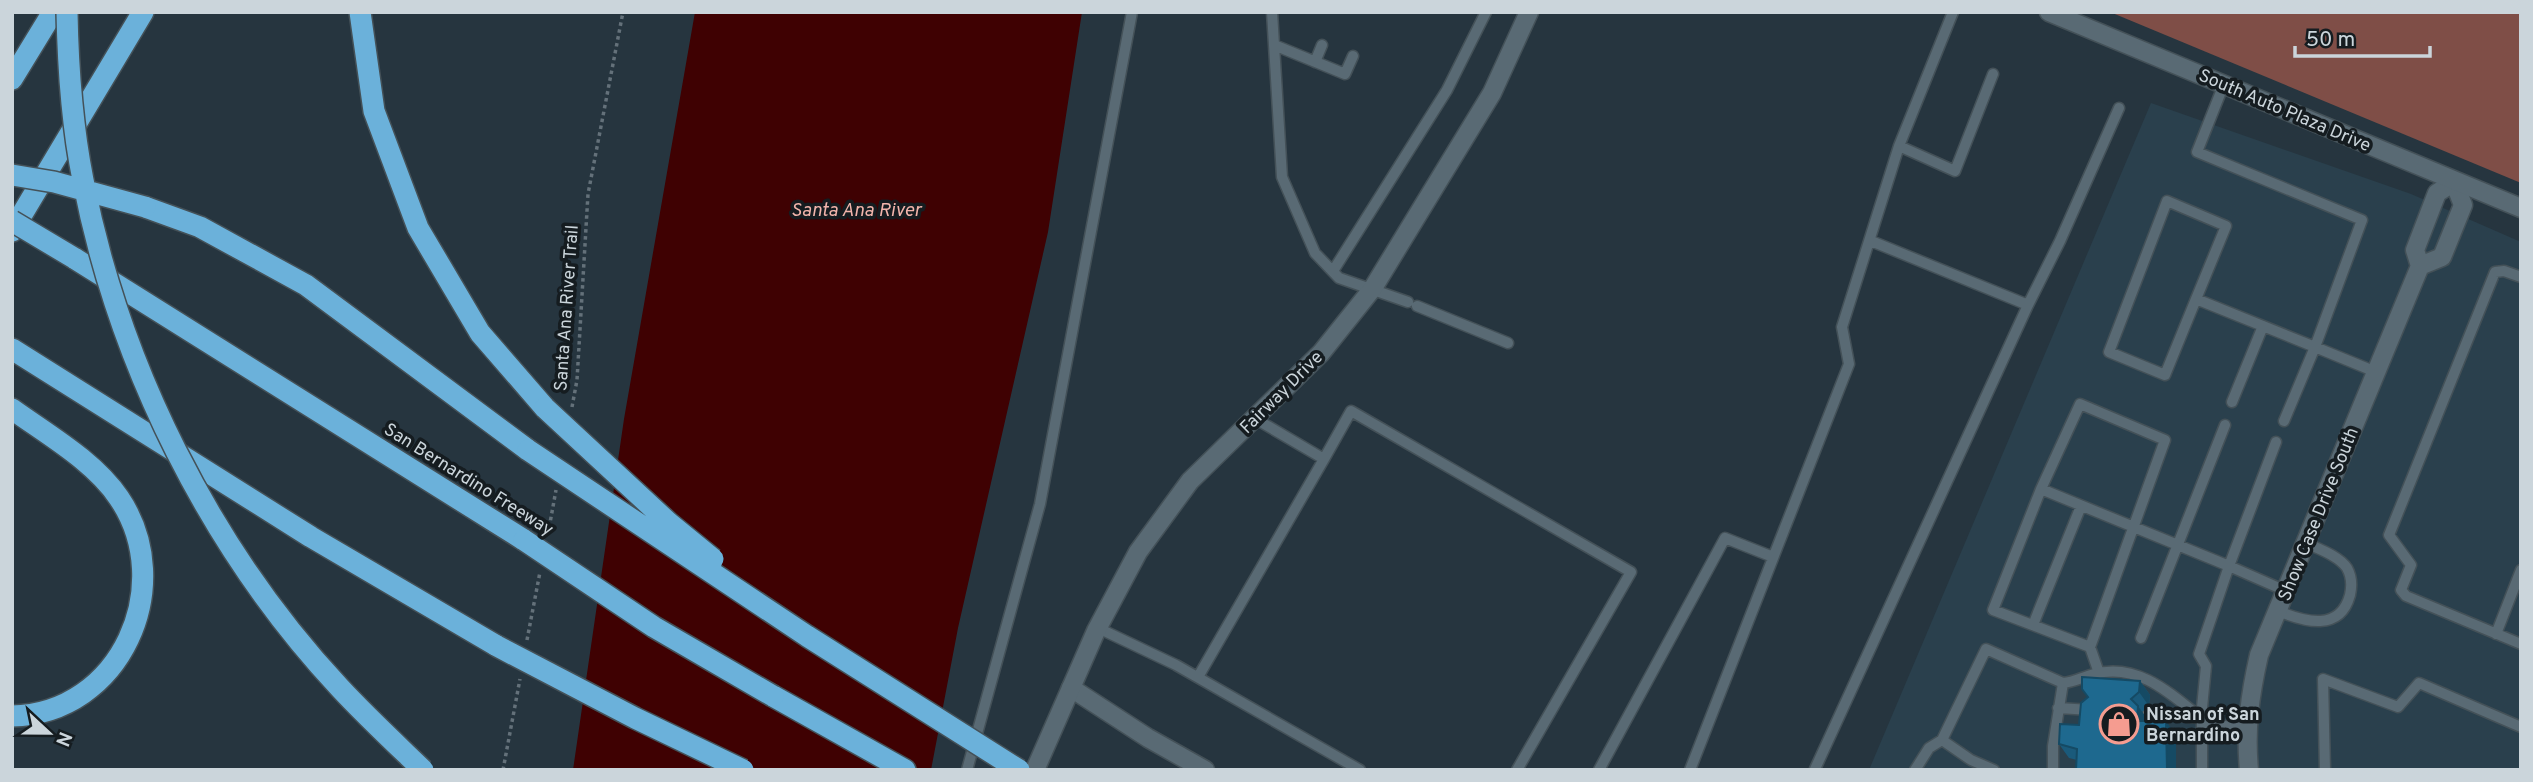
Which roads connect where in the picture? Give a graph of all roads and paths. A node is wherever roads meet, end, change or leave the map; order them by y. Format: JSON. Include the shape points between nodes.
{"nodes":[{"id":1,"x":53,"y":12,"type":"edge"},
{"id":2,"x":66,"y":12,"type":"edge"},
{"id":3,"x":144,"y":12,"type":"edge"},
{"id":4,"x":360,"y":12,"type":"edge"},
{"id":5,"x":623,"y":12,"type":"edge"},
{"id":6,"x":1132,"y":12,"type":"edge"},
{"id":7,"x":1272,"y":12,"type":"edge"},
{"id":8,"x":1486,"y":12,"type":"edge"},
{"id":9,"x":1529,"y":12,"type":"edge"},
{"id":10,"x":1953,"y":12,"type":"edge"},
{"id":11,"x":2049,"y":12,"type":"edge"},
{"id":12,"x":1274,"y":45,"type":"junction"},
{"id":13,"x":1322,"y":45,"type":"dead end"},
{"id":14,"x":1353,"y":56,"type":"dead end"},
{"id":15,"x":1315,"y":62,"type":"junction"},
{"id":16,"x":1993,"y":74,"type":"dead end"},
{"id":17,"x":12,"y":79,"type":"edge"},
{"id":18,"x":2224,"y":84,"type":"junction"},
{"id":19,"x":2119,"y":108,"type":"dead end"},
{"id":20,"x":1899,"y":146,"type":"junction"},
{"id":21,"x":12,"y":175,"type":"edge"},
{"id":22,"x":2454,"y":182,"type":"junction"},
{"id":23,"x":2521,"y":208,"type":"edge"},
{"id":24,"x":12,"y":220,"type":"edge"},
{"id":25,"x":12,"y":231,"type":"edge"},
{"id":26,"x":1871,"y":241,"type":"junction"},
{"id":27,"x":2420,"y":266,"type":"junction"},
{"id":28,"x":1333,"y":271,"type":"junction"},
{"id":29,"x":2521,"y":277,"type":"edge"},
{"id":30,"x":1373,"y":288,"type":"junction"},
{"id":31,"x":2196,"y":299,"type":"junction"},
{"id":32,"x":2028,"y":305,"type":"junction"},
{"id":33,"x":2263,"y":326,"type":"junction"},
{"id":34,"x":1508,"y":343,"type":"dead end"},
{"id":35,"x":2315,"y":347,"type":"junction"},
{"id":36,"x":14,"y":350,"type":"edge"},
{"id":37,"x":2376,"y":372,"type":"junction"},
{"id":38,"x":2232,"y":402,"type":"dead end"},
{"id":39,"x":12,"y":408,"type":"edge"},
{"id":40,"x":1254,"y":418,"type":"junction"},
{"id":41,"x":569,"y":421,"type":"dead end"},
{"id":42,"x":2284,"y":421,"type":"dead end"},
{"id":43,"x":2225,"y":425,"type":"dead end"},
{"id":44,"x":2276,"y":442,"type":"dead end"},
{"id":45,"x":1324,"y":460,"type":"junction"},
{"id":46,"x":557,"y":487,"type":"dead end"},
{"id":47,"x":2041,"y":489,"type":"junction"},
{"id":48,"x":2081,"y":506,"type":"junction"},
{"id":49,"x":2131,"y":526,"type":"junction"},
{"id":50,"x":547,"y":541,"type":"dead end"},
{"id":51,"x":2306,"y":543,"type":"junction"},
{"id":52,"x":2180,"y":546,"type":"junction"},
{"id":53,"x":1773,"y":557,"type":"junction"},
{"id":54,"x":2230,"y":566,"type":"junction"},
{"id":55,"x":541,"y":568,"type":"dead end"},
{"id":56,"x":2521,"y":570,"type":"edge"},
{"id":57,"x":2286,"y":591,"type":"junction"},
{"id":58,"x":2278,"y":611,"type":"junction"},
{"id":59,"x":2033,"y":625,"type":"junction"},
{"id":60,"x":1098,"y":628,"type":"junction"},
{"id":61,"x":2496,"y":634,"type":"junction"},
{"id":62,"x":807,"y":636,"type":"junction"},
{"id":63,"x":2141,"y":638,"type":"dead end"},
{"id":64,"x":2521,"y":643,"type":"edge"},
{"id":65,"x":2090,"y":647,"type":"junction"},
{"id":66,"x":526,"y":648,"type":"dead end"},
{"id":67,"x":2099,"y":673,"type":"junction"},
{"id":68,"x":521,"y":675,"type":"dead end"},
{"id":69,"x":1198,"y":677,"type":"junction"},
{"id":70,"x":2063,"y":682,"type":"junction"},
{"id":71,"x":1071,"y":688,"type":"junction"},
{"id":72,"x":2058,"y":708,"type":"junction"},
{"id":73,"x":2091,"y":710,"type":"edge"},
{"id":74,"x":2148,"y":713,"type":"dead end"},
{"id":75,"x":12,"y":716,"type":"edge"},
{"id":76,"x":2201,"y":720,"type":"junction"},
{"id":77,"x":2521,"y":727,"type":"edge"},
{"id":78,"x":2246,"y":729,"type":"junction"},
{"id":79,"x":1942,"y":740,"type":"junction"},
{"id":80,"x":1815,"y":769,"type":"edge"},
{"id":81,"x":423,"y":770,"type":"edge"},
{"id":82,"x":503,"y":770,"type":"edge"},
{"id":83,"x":743,"y":770,"type":"edge"},
{"id":84,"x":905,"y":770,"type":"edge"},
{"id":85,"x":967,"y":770,"type":"edge"},
{"id":86,"x":1020,"y":770,"type":"edge"},
{"id":87,"x":1035,"y":770,"type":"edge"},
{"id":88,"x":1205,"y":770,"type":"edge"},
{"id":89,"x":1360,"y":770,"type":"edge"},
{"id":90,"x":1517,"y":770,"type":"edge"},
{"id":91,"x":1599,"y":770,"type":"edge"},
{"id":92,"x":1690,"y":770,"type":"edge"},
{"id":93,"x":1915,"y":770,"type":"edge"},
{"id":94,"x":1994,"y":770,"type":"edge"},
{"id":95,"x":2053,"y":770,"type":"edge"},
{"id":96,"x":2202,"y":770,"type":"edge"},
{"id":97,"x":2249,"y":770,"type":"edge"},
{"id":98,"x":2325,"y":770,"type":"edge"}],
"edges":[{"from":1,"to":17,"type":"highway"},
{"from":2,"to":81,"type":"highway","bridge":true,"via":[[75,123],[90,213],[116,305],[156,408],[225,534],[292,629],[340,688]]},
{"from":3,"to":25,"type":"highway"},
{"from":4,"to":62,"type":"highway","bridge":true,"via":[[374,111],[418,228],[480,333],[545,408],[669,523]]},
{"from":5,"to":41,"type":"path","name":"Santa Ana River Trail","via":[[588,194],[577,380]]},
{"from":6,"to":85,"type":"lane","via":[[1040,504]]},
{"from":7,"to":12,"type":"lane"},
{"from":8,"to":28,"type":"lane","via":[[1447,90]]},
{"from":9,"to":30,"type":"street","name":"Fairway Drive","via":[[1492,93]]},
{"from":10,"to":20,"type":"lane"},
{"from":11,"to":18,"type":"street","name":"South Auto Plaza Drive"},
{"from":12,"to":15,"type":"lane"},
{"from":12,"to":28,"type":"lane","via":[[1282,177],[1315,253]]},
{"from":13,"to":15,"type":"lane"},
{"from":14,"to":15,"type":"lane","via":[[1345,75]]},
{"from":16,"to":20,"type":"lane","via":[[1955,170]]},
{"from":18,"to":22,"type":"street","name":"South Auto Plaza Drive"},
{"from":18,"to":35,"type":"lane","via":[[2197,152],[2362,220]]},
{"from":19,"to":32,"type":"lane"},
{"from":20,"to":26,"type":"lane"},
{"from":21,"to":62,"type":"highway","bridge":true,"via":[[67,185],[201,227],[306,285],[528,450]]},
{"from":22,"to":23,"type":"street","name":"South Auto Plaza Drive"},
{"from":22,"to":27,"type":"street","name":"Show Case Drive South","via":[[2437,193],[2415,250]]},
{"from":22,"to":27,"type":"street","via":[[2463,205],[2442,257]]},
{"from":24,"to":84,"type":"highway","name":"San Bernardino Freeway","bridge":true,"via":[[654,626]]},
{"from":26,"to":32,"type":"lane"},
{"from":26,"to":53,"type":"lane","via":[[1842,327],[1849,364]]},
{"from":27,"to":37,"type":"street","name":"Show Case Drive South"},
{"from":28,"to":30,"type":"lane","via":[[1339,278]]},
{"from":29,"to":61,"type":"lane","via":[[2495,272],[2389,535],[2411,565],[2402,593]]},
{"from":30,"to":34,"type":"lane"},
{"from":30,"to":40,"type":"street","name":"Fairway Drive","via":[[1321,353]]},
{"from":31,"to":31,"type":"lane","via":[[2226,226],[2167,201],[2109,352],[2165,375]]},
{"from":31,"to":33,"type":"lane"},
{"from":32,"to":80,"type":"lane"},
{"from":33,"to":35,"type":"lane"},
{"from":33,"to":38,"type":"lane"},
{"from":35,"to":37,"type":"lane"},
{"from":35,"to":42,"type":"lane"},
{"from":36,"to":83,"type":"highway","bridge":true,"via":[[311,537],[497,646]]},
{"from":37,"to":51,"type":"street","name":"Show Case Drive South"},
{"from":39,"to":75,"type":"highway","via":[[94,471],[118,497],[135,527],[144,592],[137,623],[105,675],[78,696],[48,709]]},
{"from":40,"to":45,"type":"lane"},
{"from":40,"to":60,"type":"street","name":"Fairway Drive","via":[[1190,481],[1138,552]]},
{"from":43,"to":52,"type":"lane"},
{"from":44,"to":54,"type":"lane"},
{"from":45,"to":69,"type":"lane"},
{"from":45,"to":90,"type":"lane","via":[[1351,411],[1631,572]]},
{"from":46,"to":50,"type":"path"},
{"from":47,"to":48,"type":"lane"},
{"from":47,"to":49,"type":"lane","via":[[2080,404],[2165,440]]},
{"from":47,"to":59,"type":"lane","via":[[1993,610]]},
{"from":48,"to":49,"type":"lane"},
{"from":48,"to":59,"type":"lane"},
{"from":49,"to":52,"type":"lane"},
{"from":49,"to":65,"type":"lane"},
{"from":51,"to":57,"type":"street","name":"Show Case Drive South"},
{"from":51,"to":58,"type":"lane","via":[[2346,566],[2351,578],[2347,605],[2325,621],[2305,622]]},
{"from":52,"to":54,"type":"lane"},
{"from":52,"to":63,"type":"lane"},
{"from":53,"to":91,"type":"lane","via":[[1725,538]]},
{"from":53,"to":92,"type":"lane"},
{"from":54,"to":57,"type":"lane"},
{"from":54,"to":76,"type":"lane","via":[[2199,654],[2206,666]]},
{"from":55,"to":66,"type":"path"},
{"from":56,"to":61,"type":"lane"},
{"from":57,"to":58,"type":"street","name":"Show Case Drive South"},
{"from":58,"to":78,"type":"street","name":"Show Case Drive South","via":[[2259,656]]},
{"from":59,"to":65,"type":"lane"},
{"from":60,"to":69,"type":"lane"},
{"from":60,"to":71,"type":"street","name":"Fairway Drive"},
{"from":61,"to":64,"type":"lane"},
{"from":62,"to":86,"type":"highway","bridge":true},
{"from":65,"to":67,"type":"lane"},
{"from":67,"to":70,"type":"lane"},
{"from":67,"to":76,"type":"lane","via":[[2125,673],[2158,683]]},
{"from":68,"to":82,"type":"path"},
{"from":69,"to":89,"type":"lane"},
{"from":70,"to":72,"type":"lane"},
{"from":70,"to":79,"type":"lane","via":[[1986,649]]},
{"from":71,"to":87,"type":"street","name":"Fairway Drive"},
{"from":71,"to":88,"type":"street"},
{"from":72,"to":73,"type":"lane"},
{"from":72,"to":95,"type":"lane"},
{"from":74,"to":76,"type":"lane"},
{"from":76,"to":78,"type":"lane"},
{"from":76,"to":96,"type":"lane"},
{"from":77,"to":98,"type":"lane","via":[[2419,683],[2398,707],[2323,679]]},
{"from":78,"to":97,"type":"street","name":"Show Case Drive South"},
{"from":79,"to":93,"type":"lane","via":[[1929,748]]},
{"from":79,"to":94,"type":"lane"}]}
